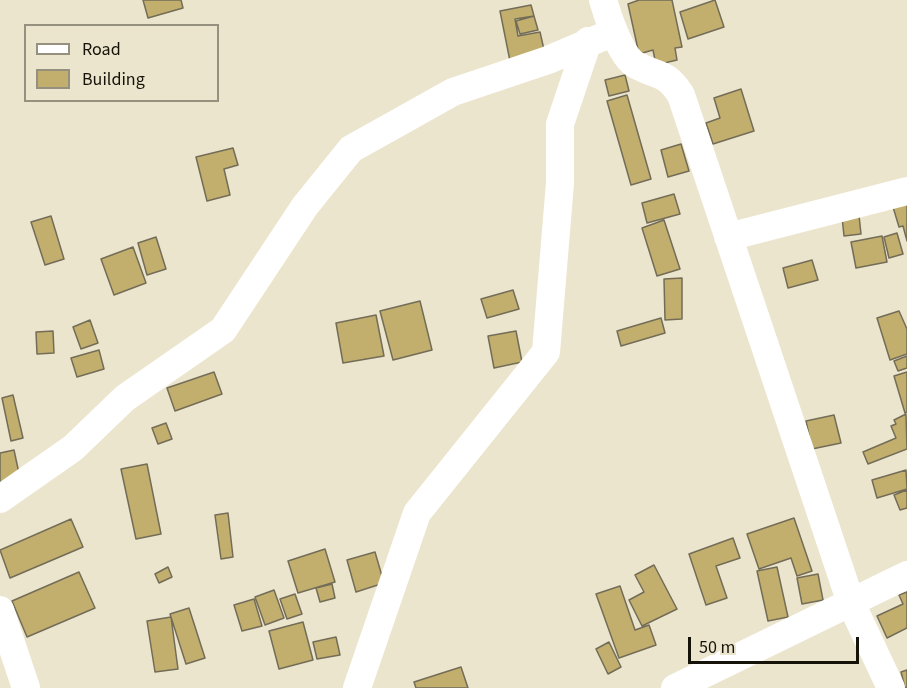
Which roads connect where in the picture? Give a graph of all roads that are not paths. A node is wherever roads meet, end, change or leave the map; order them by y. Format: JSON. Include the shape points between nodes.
{"nodes":[{"id":1,"x":603,"y":0,"type":"edge"},
{"id":2,"x":601,"y":37,"type":"junction"},
{"id":3,"x":907,"y":191,"type":"edge"},
{"id":4,"x":728,"y":237,"type":"junction"},
{"id":5,"x":0,"y":499,"type":"edge"},
{"id":6,"x":907,"y":575,"type":"edge"},
{"id":7,"x":851,"y":603,"type":"junction"},
{"id":8,"x":0,"y":610,"type":"edge"},
{"id":9,"x":14,"y":676,"type":"edge"},
{"id":10,"x":357,"y":688,"type":"edge"},
{"id":11,"x":675,"y":688,"type":"edge"},
{"id":12,"x":891,"y":688,"type":"edge"}],
"edges":[{"from":1,"to":2,"type":"street"},
{"from":2,"to":4,"type":"street","via":[[634,65],[664,74],[681,95]]},
{"from":2,"to":5,"type":"street","via":[[548,60],[453,92],[351,149],[305,206],[223,330],[125,398],[73,448]]},
{"from":2,"to":10,"type":"street","via":[[560,124],[560,183],[546,352],[417,513]]},
{"from":3,"to":4,"type":"street"},
{"from":4,"to":7,"type":"street"},
{"from":6,"to":7,"type":"street"},
{"from":7,"to":11,"type":"street"},
{"from":7,"to":12,"type":"street"},
{"from":8,"to":9,"type":"street"}]}
